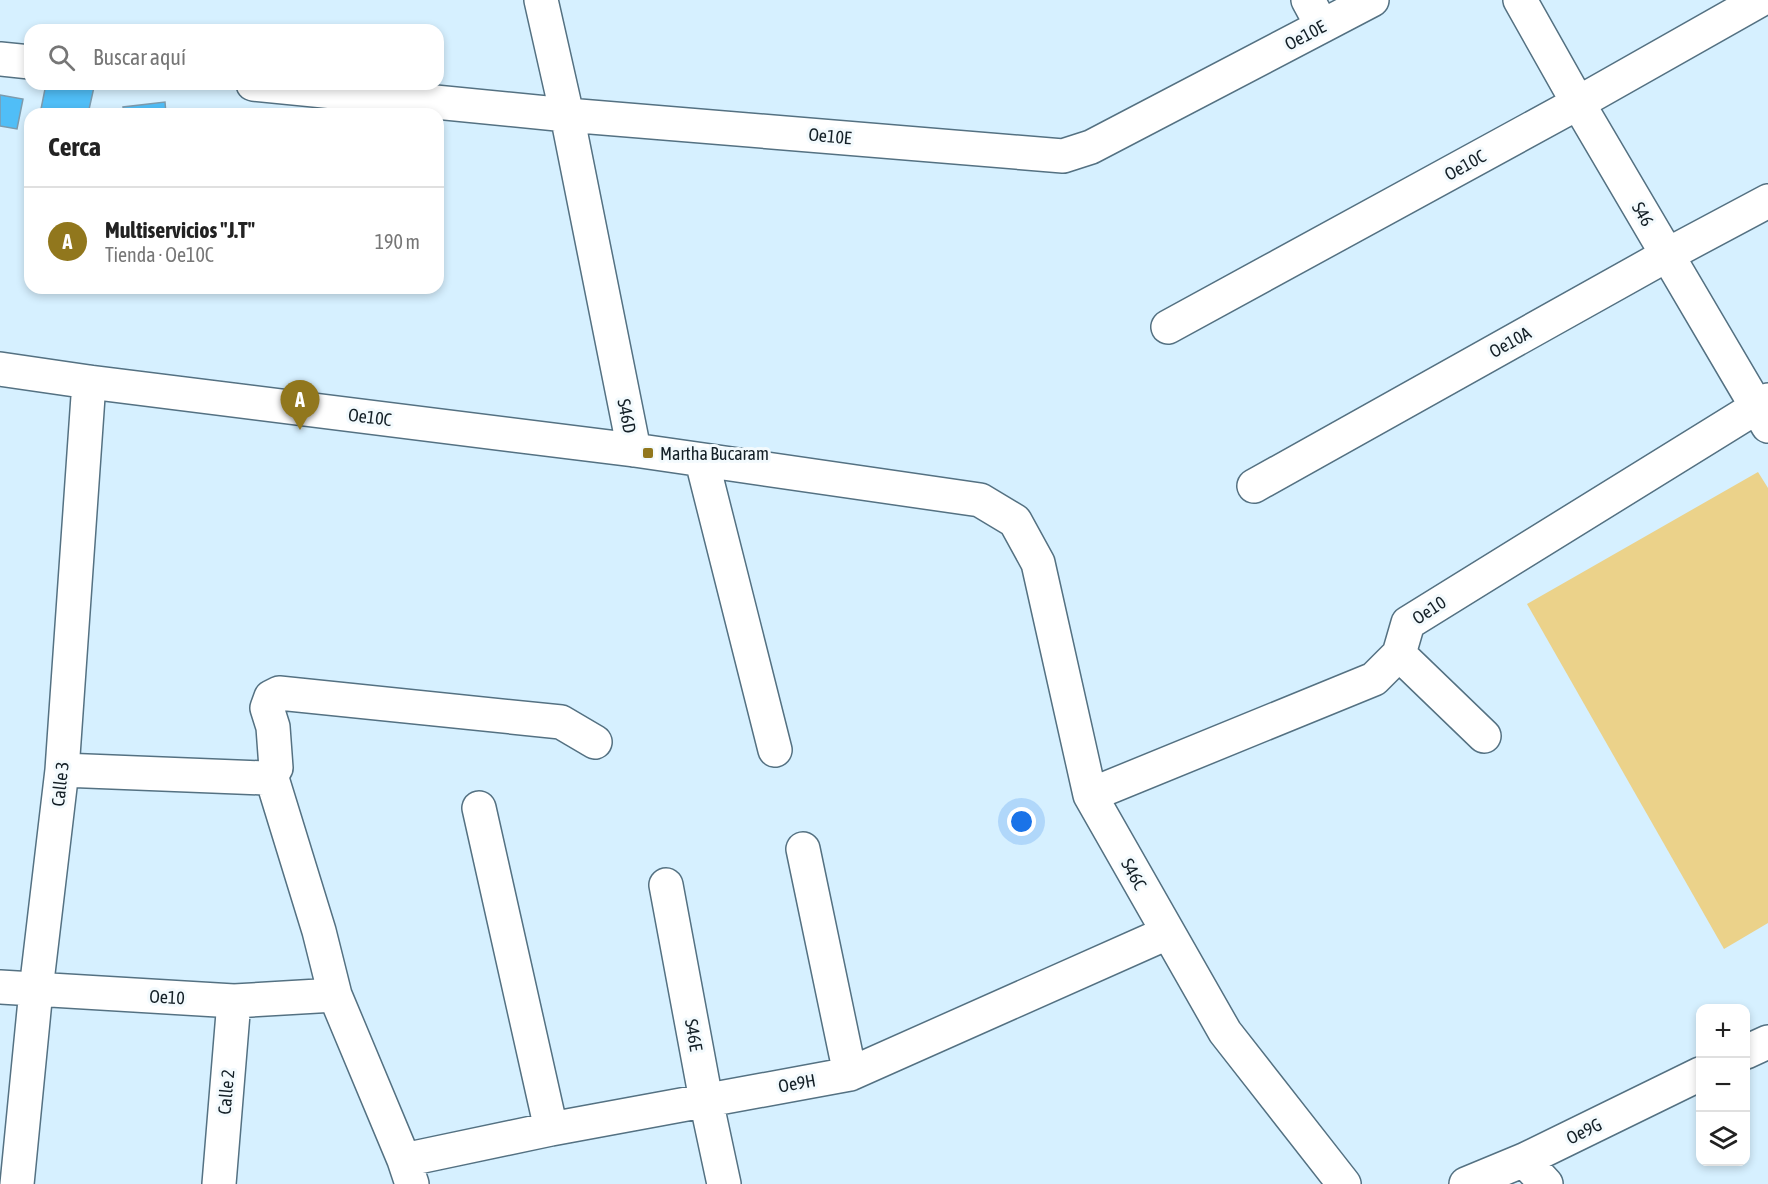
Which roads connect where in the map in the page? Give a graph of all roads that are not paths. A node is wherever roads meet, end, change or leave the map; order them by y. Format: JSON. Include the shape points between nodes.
{"nodes":[{"id":1,"x":541,"y":0,"type":"edge"},
{"id":2,"x":1372,"y":0,"type":"edge"},
{"id":3,"x":1520,"y":0,"type":"edge"},
{"id":4,"x":1760,"y":0,"type":"edge"},
{"id":5,"x":1315,"y":13,"type":"edge"},
{"id":6,"x":0,"y":59,"type":"edge"},
{"id":7,"x":24,"y":61,"type":"edge"},
{"id":8,"x":314,"y":90,"type":"edge"},
{"id":9,"x":1578,"y":103,"type":"junction"},
{"id":10,"x":567,"y":115,"type":"junction"},
{"id":11,"x":1768,"y":201,"type":"edge"},
{"id":12,"x":1667,"y":255,"type":"junction"},
{"id":13,"x":1168,"y":327,"type":"dead end"},
{"id":14,"x":0,"y":369,"type":"edge"},
{"id":15,"x":88,"y":382,"type":"junction"},
{"id":16,"x":1764,"y":411,"type":"edge"},
{"id":17,"x":633,"y":450,"type":"junction"},
{"id":18,"x":702,"y":461,"type":"junction"},
{"id":19,"x":1254,"y":486,"type":"dead end"},
{"id":20,"x":1015,"y":521,"type":"joint"},
{"id":21,"x":1399,"y":654,"type":"junction"},
{"id":22,"x":1484,"y":736,"type":"dead end"},
{"id":23,"x":595,"y":742,"type":"dead end"},
{"id":24,"x":775,"y":750,"type":"dead end"},
{"id":25,"x":62,"y":770,"type":"junction"},
{"id":26,"x":271,"y":775,"type":"junction"},
{"id":27,"x":1090,"y":795,"type":"junction"},
{"id":28,"x":479,"y":808,"type":"dead end"},
{"id":29,"x":803,"y":849,"type":"dead end"},
{"id":30,"x":666,"y":885,"type":"dead end"},
{"id":31,"x":1167,"y":933,"type":"junction"},
{"id":32,"x":0,"y":987,"type":"edge"},
{"id":33,"x":36,"y":990,"type":"junction"},
{"id":34,"x":335,"y":995,"type":"junction"},
{"id":35,"x":234,"y":1001,"type":"junction"},
{"id":36,"x":1768,"y":1042,"type":"edge"},
{"id":37,"x":1750,"y":1050,"type":"edge"},
{"id":38,"x":850,"y":1074,"type":"junction"},
{"id":39,"x":1696,"y":1076,"type":"edge"},
{"id":40,"x":706,"y":1100,"type":"junction"},
{"id":41,"x":551,"y":1129,"type":"junction"},
{"id":42,"x":1524,"y":1160,"type":"junction"},
{"id":43,"x":408,"y":1172,"type":"edge"},
{"id":44,"x":17,"y":1184,"type":"edge"},
{"id":45,"x":219,"y":1184,"type":"edge"},
{"id":46,"x":724,"y":1184,"type":"edge"},
{"id":47,"x":1344,"y":1184,"type":"edge"},
{"id":48,"x":1466,"y":1184,"type":"edge"},
{"id":49,"x":1546,"y":1184,"type":"edge"}],
"edges":[{"from":1,"to":10,"type":"street","name":"S46D"},
{"from":2,"to":5,"type":"street","name":"Oe10E"},
{"from":3,"to":9,"type":"street","name":"S46"},
{"from":4,"to":9,"type":"street","name":"Oe10C"},
{"from":5,"to":10,"type":"street","name":"Oe10E","via":[[1091,147],[1063,156]]},
{"from":6,"to":7,"type":"street"},
{"from":8,"to":10,"type":"street","name":"Oe10E"},
{"from":9,"to":12,"type":"street","name":"S46"},
{"from":9,"to":13,"type":"street","name":"Oe10C"},
{"from":10,"to":17,"type":"street","name":"S46D"},
{"from":11,"to":12,"type":"street","name":"Oe10A"},
{"from":12,"to":16,"type":"street","name":"S46"},
{"from":12,"to":19,"type":"street","name":"Oe10A"},
{"from":14,"to":15,"type":"street","name":"Oe10C"},
{"from":15,"to":17,"type":"street","name":"Oe10C"},
{"from":15,"to":25,"type":"street","name":"Calle 3"},
{"from":16,"to":21,"type":"street","name":"Oe10","via":[[1408,623]]},
{"from":17,"to":18,"type":"street","name":"S46D"},
{"from":18,"to":20,"type":"street","name":"S46D","via":[[980,500]]},
{"from":18,"to":24,"type":"street"},
{"from":20,"to":27,"type":"street","name":"S46C","via":[[1038,563]]},
{"from":21,"to":22,"type":"street"},
{"from":21,"to":27,"type":"street","name":"Oe10","via":[[1374,679]]},
{"from":23,"to":26,"type":"street","via":[[561,722],[279,693],[271,697],[267,708],[273,727],[276,768]]},
{"from":25,"to":26,"type":"street","via":[[264,778]]},
{"from":25,"to":33,"type":"street","name":"Calle 3"},
{"from":26,"to":34,"type":"street"},
{"from":27,"to":31,"type":"street","name":"S46C"},
{"from":28,"to":41,"type":"street"},
{"from":29,"to":38,"type":"street"},
{"from":30,"to":40,"type":"street","name":"S46E"},
{"from":31,"to":38,"type":"street","name":"Oe9H"},
{"from":31,"to":47,"type":"street","name":"S46C","via":[[1226,1032]]},
{"from":32,"to":33,"type":"street","name":"Oe10"},
{"from":33,"to":35,"type":"street","name":"Oe10"},
{"from":33,"to":44,"type":"street","name":"Calle 3"},
{"from":34,"to":35,"type":"street","name":"Oe10"},
{"from":34,"to":43,"type":"street"},
{"from":35,"to":45,"type":"street","name":"Calle 2"},
{"from":36,"to":37,"type":"street"},
{"from":38,"to":40,"type":"street","name":"Oe9H"},
{"from":39,"to":42,"type":"street","name":"Oe9G"},
{"from":40,"to":41,"type":"street","name":"Oe9H"},
{"from":40,"to":46,"type":"street","name":"S46E"},
{"from":41,"to":43,"type":"street","name":"Oe9H"},
{"from":42,"to":48,"type":"street","name":"Oe9G"},
{"from":42,"to":49,"type":"street"}]}
